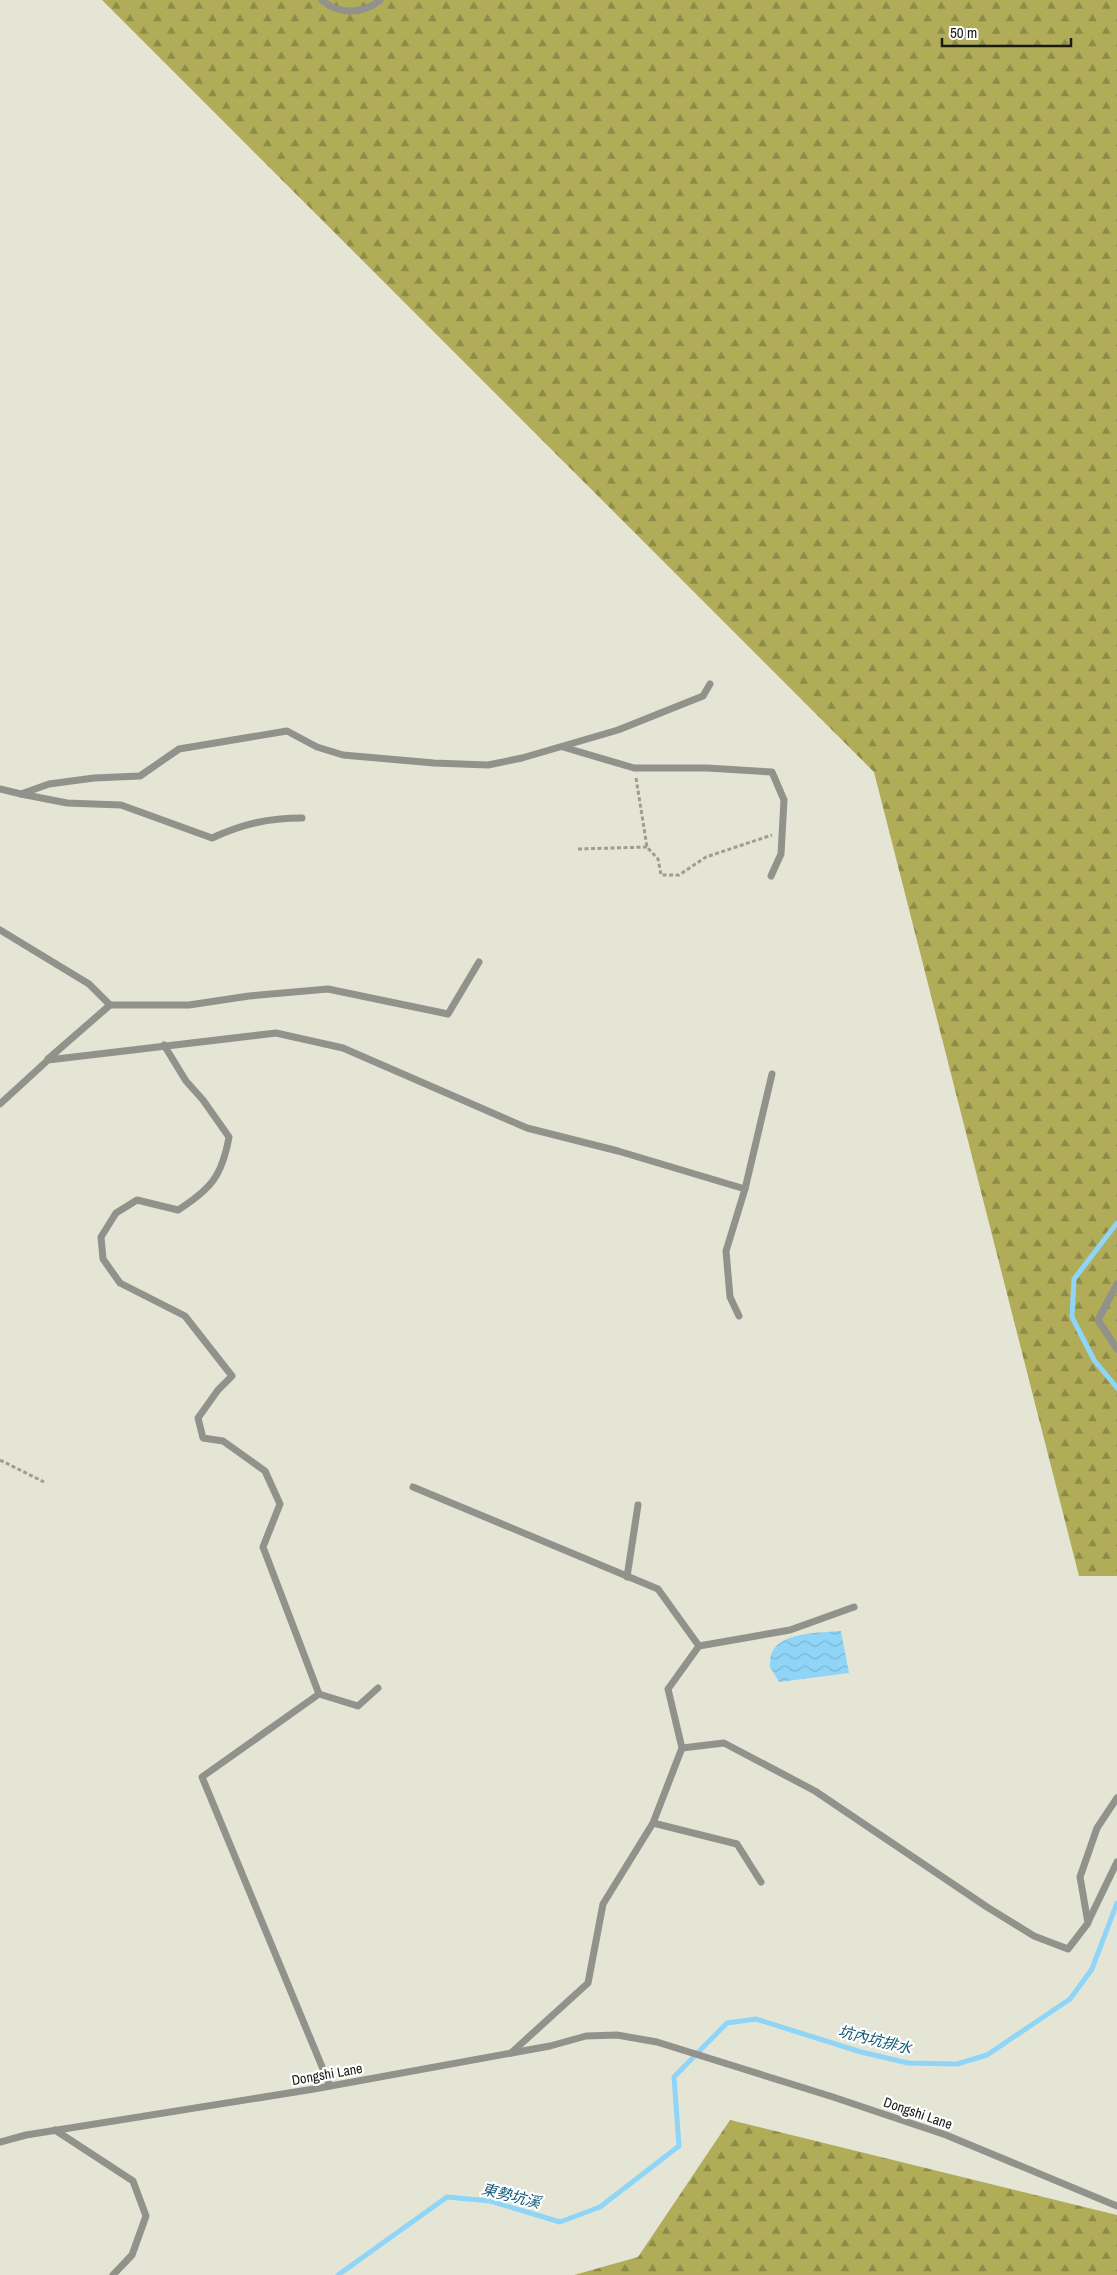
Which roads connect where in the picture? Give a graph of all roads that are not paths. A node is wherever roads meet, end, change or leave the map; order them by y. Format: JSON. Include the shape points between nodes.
{"nodes":[{"id":1,"x":322,"y":0,"type":"edge"},
{"id":2,"x":380,"y":0,"type":"edge"},
{"id":3,"x":710,"y":684,"type":"dead end"},
{"id":4,"x":562,"y":747,"type":"junction"},
{"id":5,"x":0,"y":789,"type":"edge"},
{"id":6,"x":21,"y":794,"type":"junction"},
{"id":7,"x":302,"y":818,"type":"dead end"},
{"id":8,"x":771,"y":876,"type":"dead end"},
{"id":9,"x":0,"y":930,"type":"edge"},
{"id":10,"x":479,"y":962,"type":"dead end"},
{"id":11,"x":110,"y":1004,"type":"junction"},
{"id":12,"x":164,"y":1045,"type":"junction"},
{"id":13,"x":48,"y":1060,"type":"junction"},
{"id":14,"x":772,"y":1074,"type":"dead end"},
{"id":15,"x":0,"y":1104,"type":"edge"},
{"id":16,"x":745,"y":1190,"type":"junction"},
{"id":17,"x":1117,"y":1284,"type":"edge"},
{"id":18,"x":739,"y":1316,"type":"dead end"},
{"id":19,"x":1117,"y":1349,"type":"edge"},
{"id":20,"x":413,"y":1488,"type":"dead end"},
{"id":21,"x":638,"y":1505,"type":"dead end"},
{"id":22,"x":627,"y":1576,"type":"junction"},
{"id":23,"x":854,"y":1607,"type":"dead end"},
{"id":24,"x":699,"y":1646,"type":"junction"},
{"id":25,"x":378,"y":1688,"type":"dead end"},
{"id":26,"x":319,"y":1694,"type":"junction"},
{"id":27,"x":682,"y":1748,"type":"junction"},
{"id":28,"x":1117,"y":1798,"type":"edge"},
{"id":29,"x":653,"y":1824,"type":"junction"},
{"id":30,"x":1117,"y":1862,"type":"edge"},
{"id":31,"x":762,"y":1882,"type":"dead end"},
{"id":32,"x":1088,"y":1923,"type":"junction"},
{"id":33,"x":510,"y":2053,"type":"junction"},
{"id":34,"x":330,"y":2086,"type":"junction"},
{"id":35,"x":55,"y":2130,"type":"junction"},
{"id":36,"x":0,"y":2142,"type":"edge"},
{"id":37,"x":1117,"y":2206,"type":"edge"},
{"id":38,"x":112,"y":2275,"type":"edge"}],
"edges":[{"from":1,"to":2,"type":"lane","via":[[340,10],[354,12]]},
{"from":3,"to":4,"type":"lane","via":[[703,696],[618,730]]},
{"from":4,"to":6,"type":"lane","via":[[488,765],[434,763],[342,755],[317,747],[287,731],[179,749],[140,776],[49,784]]},
{"from":4,"to":8,"type":"lane","via":[[634,768],[772,772],[784,800],[784,832],[781,854]]},
{"from":5,"to":6,"type":"lane"},
{"from":6,"to":7,"type":"lane","via":[[67,803],[121,805],[212,838],[271,818]]},
{"from":9,"to":11,"type":"lane","via":[[89,984]]},
{"from":10,"to":11,"type":"lane","via":[[448,1014],[328,989],[189,1004]]},
{"from":11,"to":13,"type":"lane"},
{"from":12,"to":13,"type":"lane"},
{"from":12,"to":16,"type":"lane","via":[[276,1033],[343,1048],[527,1128],[618,1151]]},
{"from":12,"to":26,"type":"lane","via":[[186,1081],[229,1137],[224,1163],[203,1194],[178,1210],[137,1200],[116,1214],[101,1237],[103,1259],[120,1282],[185,1316],[232,1376],[198,1418],[203,1438],[223,1442],[265,1470],[280,1504],[263,1547]]},
{"from":13,"to":15,"type":"lane"},
{"from":14,"to":16,"type":"lane"},
{"from":16,"to":18,"type":"lane","via":[[726,1251],[730,1297]]},
{"from":17,"to":19,"type":"lane","via":[[1098,1320]]},
{"from":20,"to":22,"type":"lane"},
{"from":21,"to":22,"type":"lane"},
{"from":22,"to":24,"type":"lane","via":[[658,1589]]},
{"from":23,"to":24,"type":"lane","via":[[790,1630]]},
{"from":24,"to":27,"type":"lane","via":[[668,1689]]},
{"from":25,"to":26,"type":"lane","via":[[358,1706]]},
{"from":26,"to":34,"type":"lane","via":[[202,1777]]},
{"from":27,"to":29,"type":"lane"},
{"from":27,"to":32,"type":"lane","via":[[724,1743],[815,1791],[987,1908],[1034,1936],[1068,1949]]},
{"from":28,"to":32,"type":"lane","via":[[1097,1828],[1080,1877]]},
{"from":29,"to":31,"type":"lane","via":[[737,1844]]},
{"from":29,"to":33,"type":"lane","via":[[603,1904],[588,1983]]},
{"from":30,"to":32,"type":"lane"},
{"from":33,"to":34,"type":"lane","name":"Dongshi Lane"},
{"from":33,"to":37,"type":"lane","name":"Dongshi Lane","via":[[586,2036],[617,2035],[657,2042],[946,2135]]},
{"from":34,"to":35,"type":"lane","name":"Dongshi Lane"},
{"from":35,"to":36,"type":"lane","name":"Dongshi Lane"},
{"from":35,"to":38,"type":"lane","via":[[133,2181],[146,2216],[132,2255]]}]}
